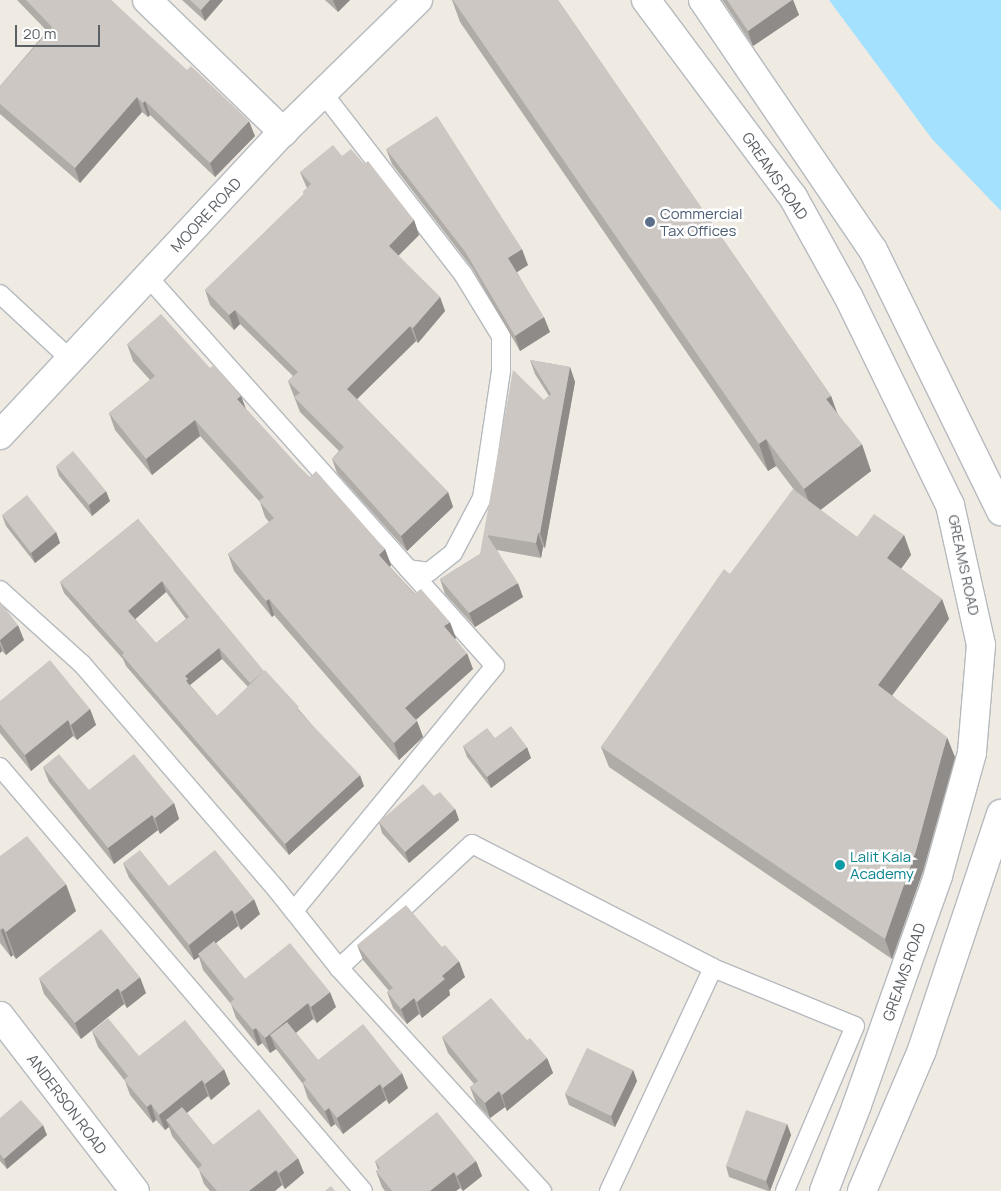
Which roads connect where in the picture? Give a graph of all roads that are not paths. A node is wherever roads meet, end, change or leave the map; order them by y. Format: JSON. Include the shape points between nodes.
{"nodes":[{"id":1,"x":147,"y":0,"type":"edge"},
{"id":2,"x":418,"y":0,"type":"edge"},
{"id":3,"x":646,"y":0,"type":"edge"},
{"id":4,"x":703,"y":0,"type":"edge"},
{"id":5,"x":323,"y":93,"type":"junction"},
{"id":6,"x":283,"y":132,"type":"junction"},
{"id":7,"x":148,"y":277,"type":"junction"},
{"id":8,"x":0,"y":294,"type":"edge"},
{"id":9,"x":71,"y":360,"type":"junction"},
{"id":10,"x":0,"y":435,"type":"edge"},
{"id":11,"x":1001,"y":511,"type":"edge"},
{"id":12,"x":408,"y":569,"type":"junction"},
{"id":13,"x":0,"y":590,"type":"edge"},
{"id":14,"x":0,"y":767,"type":"edge"},
{"id":15,"x":1001,"y":814,"type":"edge"},
{"id":16,"x":294,"y":911,"type":"junction"},
{"id":17,"x":339,"y":968,"type":"junction"},
{"id":18,"x":713,"y":968,"type":"junction"},
{"id":19,"x":0,"y":1016,"type":"edge"},
{"id":20,"x":135,"y":1191,"type":"edge"},
{"id":21,"x":364,"y":1191,"type":"edge"},
{"id":22,"x":542,"y":1191,"type":"edge"},
{"id":23,"x":609,"y":1191,"type":"edge"},
{"id":24,"x":785,"y":1191,"type":"edge"},
{"id":25,"x":824,"y":1191,"type":"edge"},
{"id":26,"x":862,"y":1191,"type":"edge"}],
"edges":[{"from":1,"to":6,"type":"main road"},
{"from":2,"to":5,"type":"main road","name":"MOORE ROAD"},
{"from":3,"to":25,"type":"main road","name":"GREAMS ROAD","via":[[793,196],[849,298],[950,506],[981,645],[972,753],[938,876]]},
{"from":4,"to":11,"type":"main road","via":[[873,250]]},
{"from":5,"to":6,"type":"main road","name":"MOORE ROAD"},
{"from":5,"to":12,"type":"lane","via":[[463,274],[502,336],[502,371],[482,498],[453,553],[429,572]]},
{"from":6,"to":7,"type":"main road","name":"MOORE ROAD"},
{"from":7,"to":9,"type":"main road","name":"MOORE ROAD"},
{"from":7,"to":12,"type":"lane"},
{"from":8,"to":9,"type":"lane"},
{"from":9,"to":10,"type":"main road","name":"MOORE ROAD"},
{"from":12,"to":16,"type":"lane","via":[[495,666]]},
{"from":13,"to":16,"type":"lane","via":[[82,664]]},
{"from":14,"to":21,"type":"lane"},
{"from":15,"to":26,"type":"main road","via":[[922,1050]]},
{"from":16,"to":17,"type":"lane"},
{"from":17,"to":18,"type":"lane","via":[[472,844]]},
{"from":17,"to":22,"type":"lane"},
{"from":18,"to":23,"type":"lane"},
{"from":18,"to":24,"type":"lane","via":[[855,1026]]},
{"from":19,"to":20,"type":"main road","name":"ANDERSON ROAD"}]}
